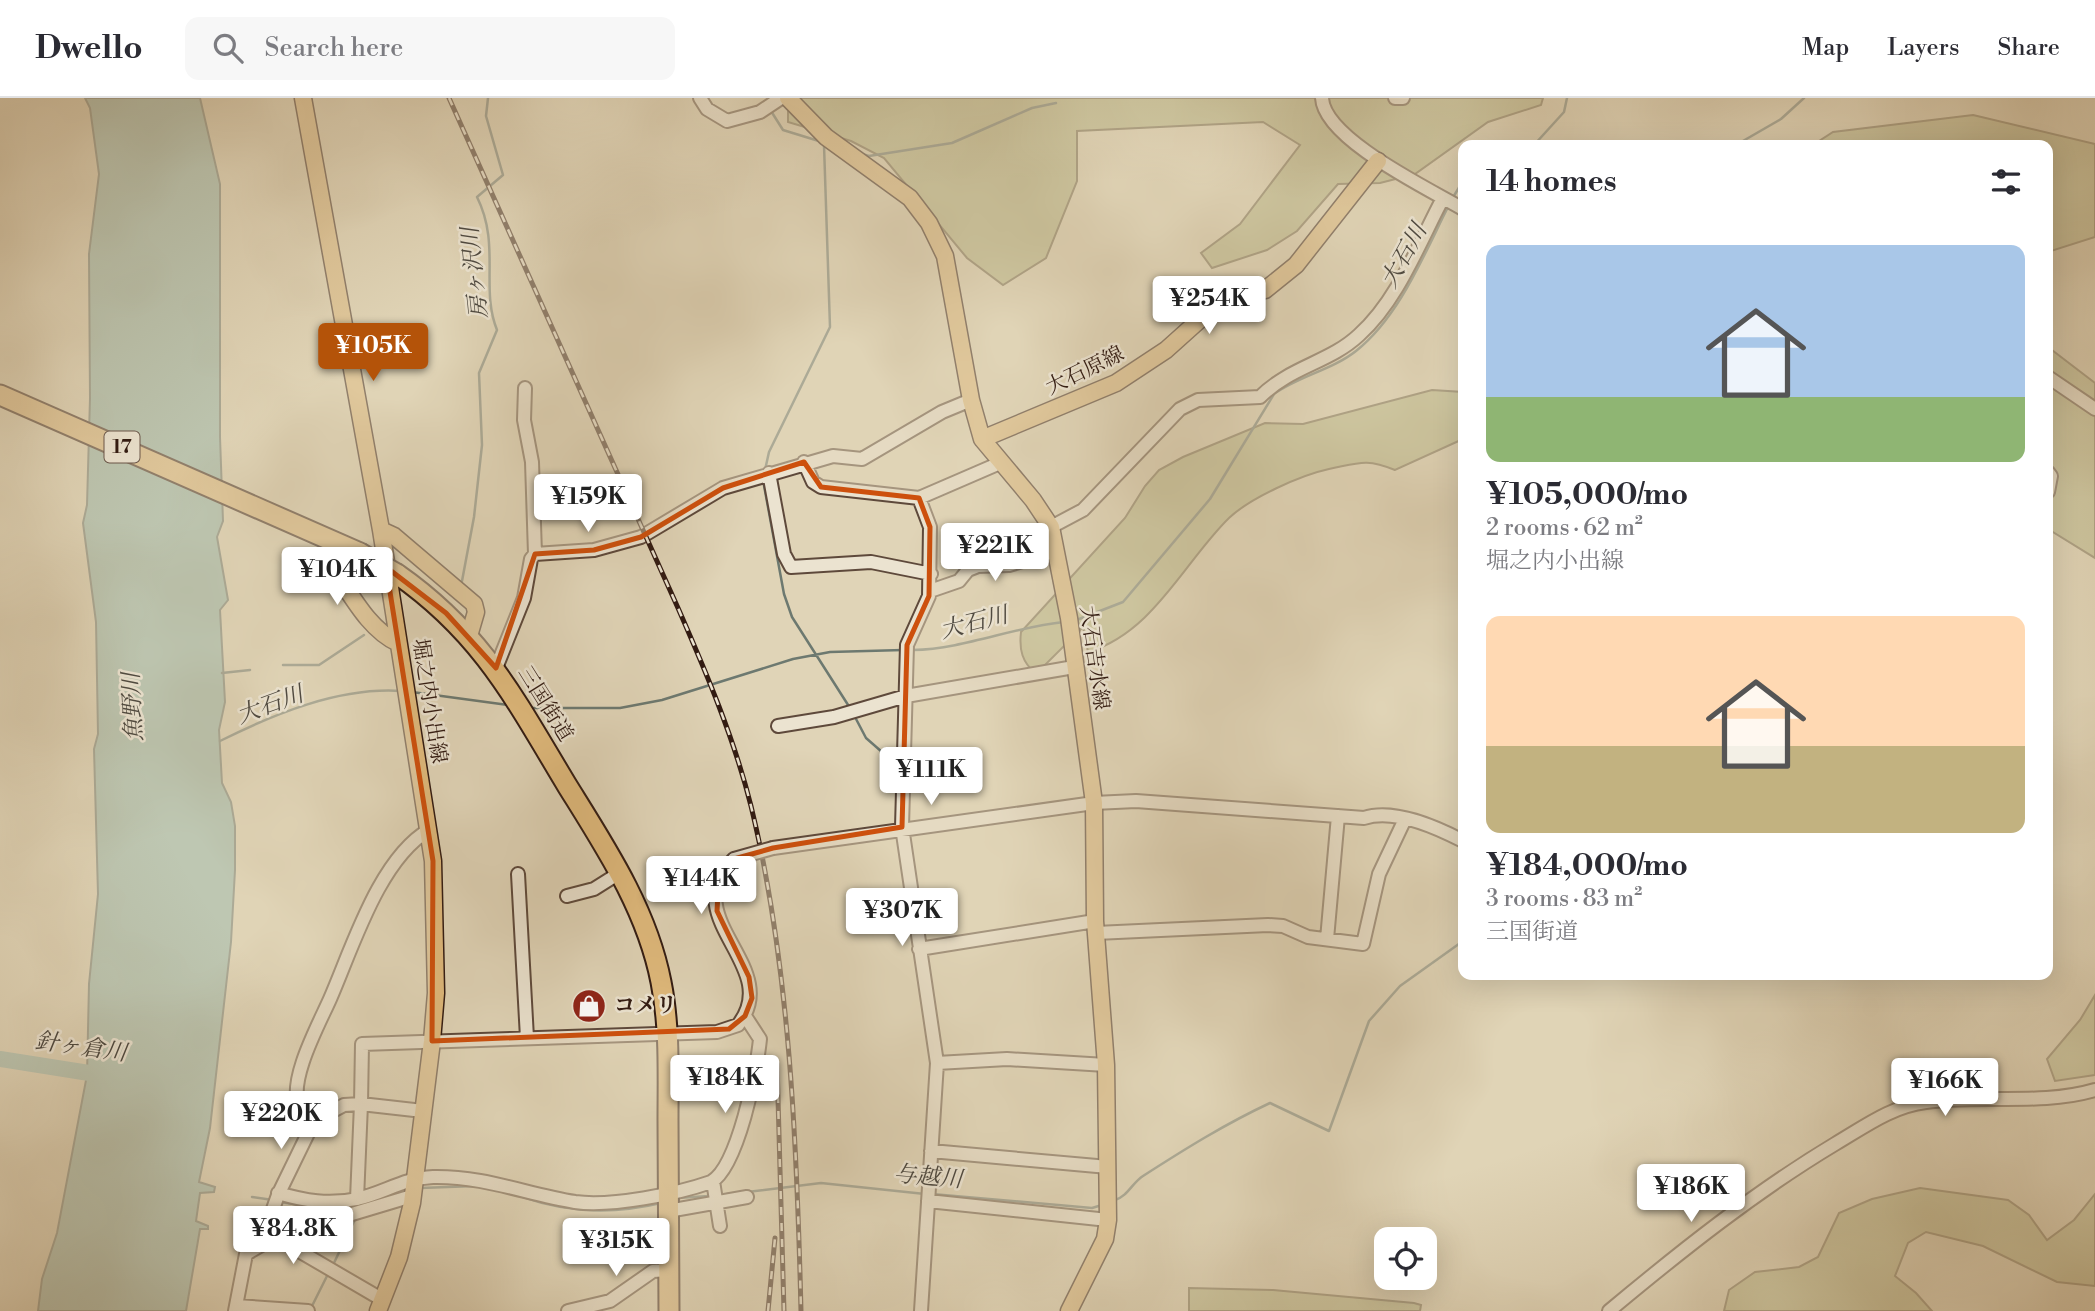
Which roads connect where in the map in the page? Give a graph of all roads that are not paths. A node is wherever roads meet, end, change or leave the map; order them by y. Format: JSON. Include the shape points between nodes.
{"nodes":[{"id":1,"x":303,"y":98,"type":"edge"},
{"id":2,"x":700,"y":98,"type":"edge"},
{"id":3,"x":780,"y":98,"type":"edge"},
{"id":4,"x":788,"y":98,"type":"edge"},
{"id":5,"x":1322,"y":98,"type":"edge"},
{"id":6,"x":1395,"y":98,"type":"edge"},
{"id":7,"x":1403,"y":98,"type":"edge"},
{"id":8,"x":1378,"y":161,"type":"junction"},
{"id":9,"x":1453,"y":203,"type":"edge"},
{"id":10,"x":2053,"y":380,"type":"edge"},
{"id":11,"x":525,"y":388,"type":"dead end"},
{"id":12,"x":0,"y":395,"type":"edge"},
{"id":13,"x":971,"y":400,"type":"junction"},
{"id":14,"x":2095,"y":409,"type":"edge"},
{"id":15,"x":982,"y":439,"type":"junction"},
{"id":16,"x":804,"y":462,"type":"junction"},
{"id":17,"x":1000,"y":463,"type":"junction"},
{"id":18,"x":769,"y":473,"type":"junction"},
{"id":19,"x":919,"y":498,"type":"junction"},
{"id":20,"x":1051,"y":527,"type":"junction"},
{"id":21,"x":381,"y":530,"type":"junction"},
{"id":22,"x":332,"y":541,"type":"junction"},
{"id":23,"x":1056,"y":551,"type":"junction"},
{"id":24,"x":535,"y":554,"type":"junction"},
{"id":25,"x":931,"y":574,"type":"junction"},
{"id":26,"x":930,"y":592,"type":"junction"},
{"id":27,"x":469,"y":636,"type":"junction"},
{"id":28,"x":398,"y":643,"type":"junction"},
{"id":29,"x":1074,"y":667,"type":"junction"},
{"id":30,"x":496,"y":668,"type":"junction"},
{"id":31,"x":906,"y":696,"type":"junction"},
{"id":32,"x":778,"y":726,"type":"dead end"},
{"id":33,"x":1094,"y":803,"type":"junction"},
{"id":34,"x":1338,"y":816,"type":"junction"},
{"id":35,"x":1405,"y":819,"type":"junction"},
{"id":36,"x":902,"y":827,"type":"junction"},
{"id":37,"x":429,"y":830,"type":"junction"},
{"id":38,"x":1458,"y":839,"type":"edge"},
{"id":39,"x":621,"y":872,"type":"junction"},
{"id":40,"x":518,"y":874,"type":"dead end"},
{"id":41,"x":567,"y":896,"type":"dead end"},
{"id":42,"x":1095,"y":927,"type":"junction"},
{"id":43,"x":1326,"y":939,"type":"junction"},
{"id":44,"x":919,"y":949,"type":"junction"},
{"id":45,"x":745,"y":1016,"type":"junction"},
{"id":46,"x":668,"y":1032,"type":"junction"},
{"id":47,"x":527,"y":1038,"type":"junction"},
{"id":48,"x":432,"y":1041,"type":"junction"},
{"id":49,"x":937,"y":1063,"type":"junction"},
{"id":50,"x":1106,"y":1065,"type":"junction"},
{"id":51,"x":2095,"y":1090,"type":"edge"},
{"id":52,"x":361,"y":1104,"type":"junction"},
{"id":53,"x":423,"y":1111,"type":"junction"},
{"id":54,"x":314,"y":1121,"type":"junction"},
{"id":55,"x":932,"y":1151,"type":"junction"},
{"id":56,"x":1108,"y":1167,"type":"junction"},
{"id":57,"x":413,"y":1188,"type":"junction"},
{"id":58,"x":715,"y":1193,"type":"junction"},
{"id":59,"x":278,"y":1194,"type":"junction"},
{"id":60,"x":747,"y":1197,"type":"dead end"},
{"id":61,"x":357,"y":1199,"type":"junction"},
{"id":62,"x":668,"y":1201,"type":"junction"},
{"id":63,"x":928,"y":1201,"type":"junction"},
{"id":64,"x":339,"y":1208,"type":"junction"},
{"id":65,"x":273,"y":1212,"type":"junction"},
{"id":66,"x":1108,"y":1220,"type":"junction"},
{"id":67,"x":720,"y":1226,"type":"dead end"},
{"id":68,"x":275,"y":1237,"type":"junction"},
{"id":69,"x":669,"y":1270,"type":"junction"},
{"id":70,"x":381,"y":1305,"type":"edge"},
{"id":71,"x":236,"y":1308,"type":"edge"},
{"id":72,"x":278,"y":1310,"type":"edge"},
{"id":73,"x":308,"y":1311,"type":"edge"},
{"id":74,"x":569,"y":1311,"type":"edge"},
{"id":75,"x":668,"y":1311,"type":"edge"},
{"id":76,"x":921,"y":1311,"type":"edge"},
{"id":77,"x":1069,"y":1311,"type":"edge"},
{"id":78,"x":1609,"y":1311,"type":"edge"}],
"edges":[{"from":1,"to":21,"type":"main road","name":"堀之内小出線"},
{"from":2,"to":3,"type":"street","via":[[707,109],[727,121],[760,112]]},
{"from":4,"to":13,"type":"main road","name":"大石吉水線","via":[[826,137],[910,198],[929,223],[945,256]]},
{"from":5,"to":8,"type":"street","via":[[1328,118]]},
{"from":6,"to":7,"type":"street"},
{"from":8,"to":9,"type":"street"},
{"from":8,"to":15,"type":"main road","name":"大石原線","via":[[1296,265],[1265,290],[1215,306],[1166,350],[1116,383]]},
{"from":9,"to":20,"type":"street","via":[[1387,302],[1359,335],[1282,377],[1260,397],[1198,400],[1180,409],[1083,510]]},
{"from":10,"to":14,"type":"street"},
{"from":11,"to":24,"type":"street"},
{"from":12,"to":22,"type":"highway","name":"三国街道","number":"17"},
{"from":13,"to":15,"type":"main road","name":"大石吉水線"},
{"from":13,"to":16,"type":"street","via":[[862,459],[832,456]]},
{"from":15,"to":17,"type":"main road","name":"大石吉水線"},
{"from":16,"to":18,"type":"street"},
{"from":16,"to":19,"type":"street","via":[[813,482],[821,487]]},
{"from":17,"to":19,"type":"street"},
{"from":17,"to":20,"type":"main road","name":"大石吉水線"},
{"from":18,"to":24,"type":"street","via":[[723,488],[641,537],[594,550]]},
{"from":18,"to":25,"type":"street","via":[[784,554],[791,567],[871,562]]},
{"from":19,"to":25,"type":"street","via":[[930,527]]},
{"from":20,"to":23,"type":"main road","name":"大石吉水線"},
{"from":21,"to":27,"type":"main road","via":[[474,604]]},
{"from":21,"to":28,"type":"main road","name":"堀之内小出線"},
{"from":22,"to":27,"type":"highway","name":"三国街道","number":"17","bridge":true,"via":[[397,574]]},
{"from":22,"to":28,"type":"main road","via":[[332,568],[373,626]]},
{"from":23,"to":26,"type":"street","via":[[1009,565],[978,566],[959,581]]},
{"from":23,"to":29,"type":"main road","name":"大石吉水線"},
{"from":24,"to":30,"type":"street","via":[[524,598]]},
{"from":25,"to":26,"type":"street"},
{"from":26,"to":31,"type":"street","via":[[907,651]]},
{"from":27,"to":30,"type":"highway","name":"三国街道","number":"17"},
{"from":28,"to":37,"type":"main road","name":"堀之内小出線"},
{"from":29,"to":31,"type":"street"},
{"from":29,"to":33,"type":"main road","name":"大石吉水線"},
{"from":30,"to":39,"type":"highway","name":"三国街道","number":"17"},
{"from":31,"to":32,"type":"street","via":[[846,714]]},
{"from":31,"to":36,"type":"street"},
{"from":33,"to":34,"type":"street","via":[[1136,801]]},
{"from":33,"to":36,"type":"street"},
{"from":33,"to":42,"type":"main road","name":"大石吉水線"},
{"from":34,"to":35,"type":"street","via":[[1364,818],[1378,813]]},
{"from":34,"to":43,"type":"street"},
{"from":35,"to":38,"type":"street"},
{"from":35,"to":43,"type":"street","via":[[1380,874],[1363,944]]},
{"from":36,"to":44,"type":"street"},
{"from":36,"to":45,"type":"street","bridge":true,"via":[[773,848],[734,859],[719,873],[714,892],[724,931],[749,978],[752,998]]},
{"from":37,"to":48,"type":"main road","name":"堀之内小出線","via":[[436,993]]},
{"from":37,"to":54,"type":"street","via":[[411,842],[370,902],[349,944],[300,1073],[298,1104]]},
{"from":39,"to":41,"type":"street","via":[[594,889]]},
{"from":39,"to":46,"type":"highway","name":"三国街道","number":"17","via":[[653,946]]},
{"from":40,"to":47,"type":"street"},
{"from":42,"to":43,"type":"street","via":[[1268,925]]},
{"from":42,"to":44,"type":"street"},
{"from":42,"to":50,"type":"main road","name":"大石吉水線"},
{"from":44,"to":49,"type":"street"},
{"from":45,"to":46,"type":"street","via":[[738,1025],[717,1032]]},
{"from":45,"to":58,"type":"street","via":[[760,1039],[758,1065],[739,1140]]},
{"from":46,"to":47,"type":"street"},
{"from":46,"to":62,"type":"highway","name":"三国街道","number":"17"},
{"from":47,"to":48,"type":"street"},
{"from":48,"to":52,"type":"street","via":[[362,1044]]},
{"from":48,"to":53,"type":"main road","name":"堀之内小出線"},
{"from":49,"to":50,"type":"street","via":[[1007,1059]]},
{"from":49,"to":55,"type":"street"},
{"from":50,"to":56,"type":"main road","name":"大石吉水線"},
{"from":51,"to":78,"type":"street","via":[[1926,1102],[1890,1112],[1796,1168]]},
{"from":52,"to":53,"type":"street"},
{"from":52,"to":54,"type":"street","via":[[344,1105]]},
{"from":52,"to":61,"type":"street"},
{"from":53,"to":57,"type":"main road","name":"堀之内小出線"},
{"from":54,"to":59,"type":"street"},
{"from":55,"to":56,"type":"street"},
{"from":55,"to":63,"type":"street"},
{"from":56,"to":66,"type":"main road","name":"大石吉水線"},
{"from":57,"to":61,"type":"street"},
{"from":57,"to":62,"type":"street","via":[[488,1180],[578,1202]]},
{"from":57,"to":64,"type":"street"},
{"from":57,"to":70,"type":"main road","name":"堀之内小出線","via":[[399,1257]]},
{"from":58,"to":60,"type":"street"},
{"from":58,"to":62,"type":"street"},
{"from":58,"to":62,"type":"street","via":[[681,1191]]},
{"from":58,"to":67,"type":"street"},
{"from":59,"to":64,"type":"street"},
{"from":59,"to":65,"type":"street"},
{"from":61,"to":64,"type":"street"},
{"from":62,"to":69,"type":"highway","name":"三国街道","number":"17"},
{"from":63,"to":66,"type":"street"},
{"from":63,"to":76,"type":"street"},
{"from":64,"to":65,"type":"street"},
{"from":65,"to":68,"type":"street"},
{"from":66,"to":77,"type":"main road","name":"大石吉水線","via":[[1091,1274]]},
{"from":68,"to":70,"type":"street","via":[[330,1268]]},
{"from":68,"to":71,"type":"street","via":[[246,1254]]},
{"from":69,"to":74,"type":"street","via":[[653,1272],[610,1301]]},
{"from":69,"to":75,"type":"highway","name":"三国街道","number":"17"},
{"from":71,"to":72,"type":"street"},
{"from":72,"to":73,"type":"street"}]}
